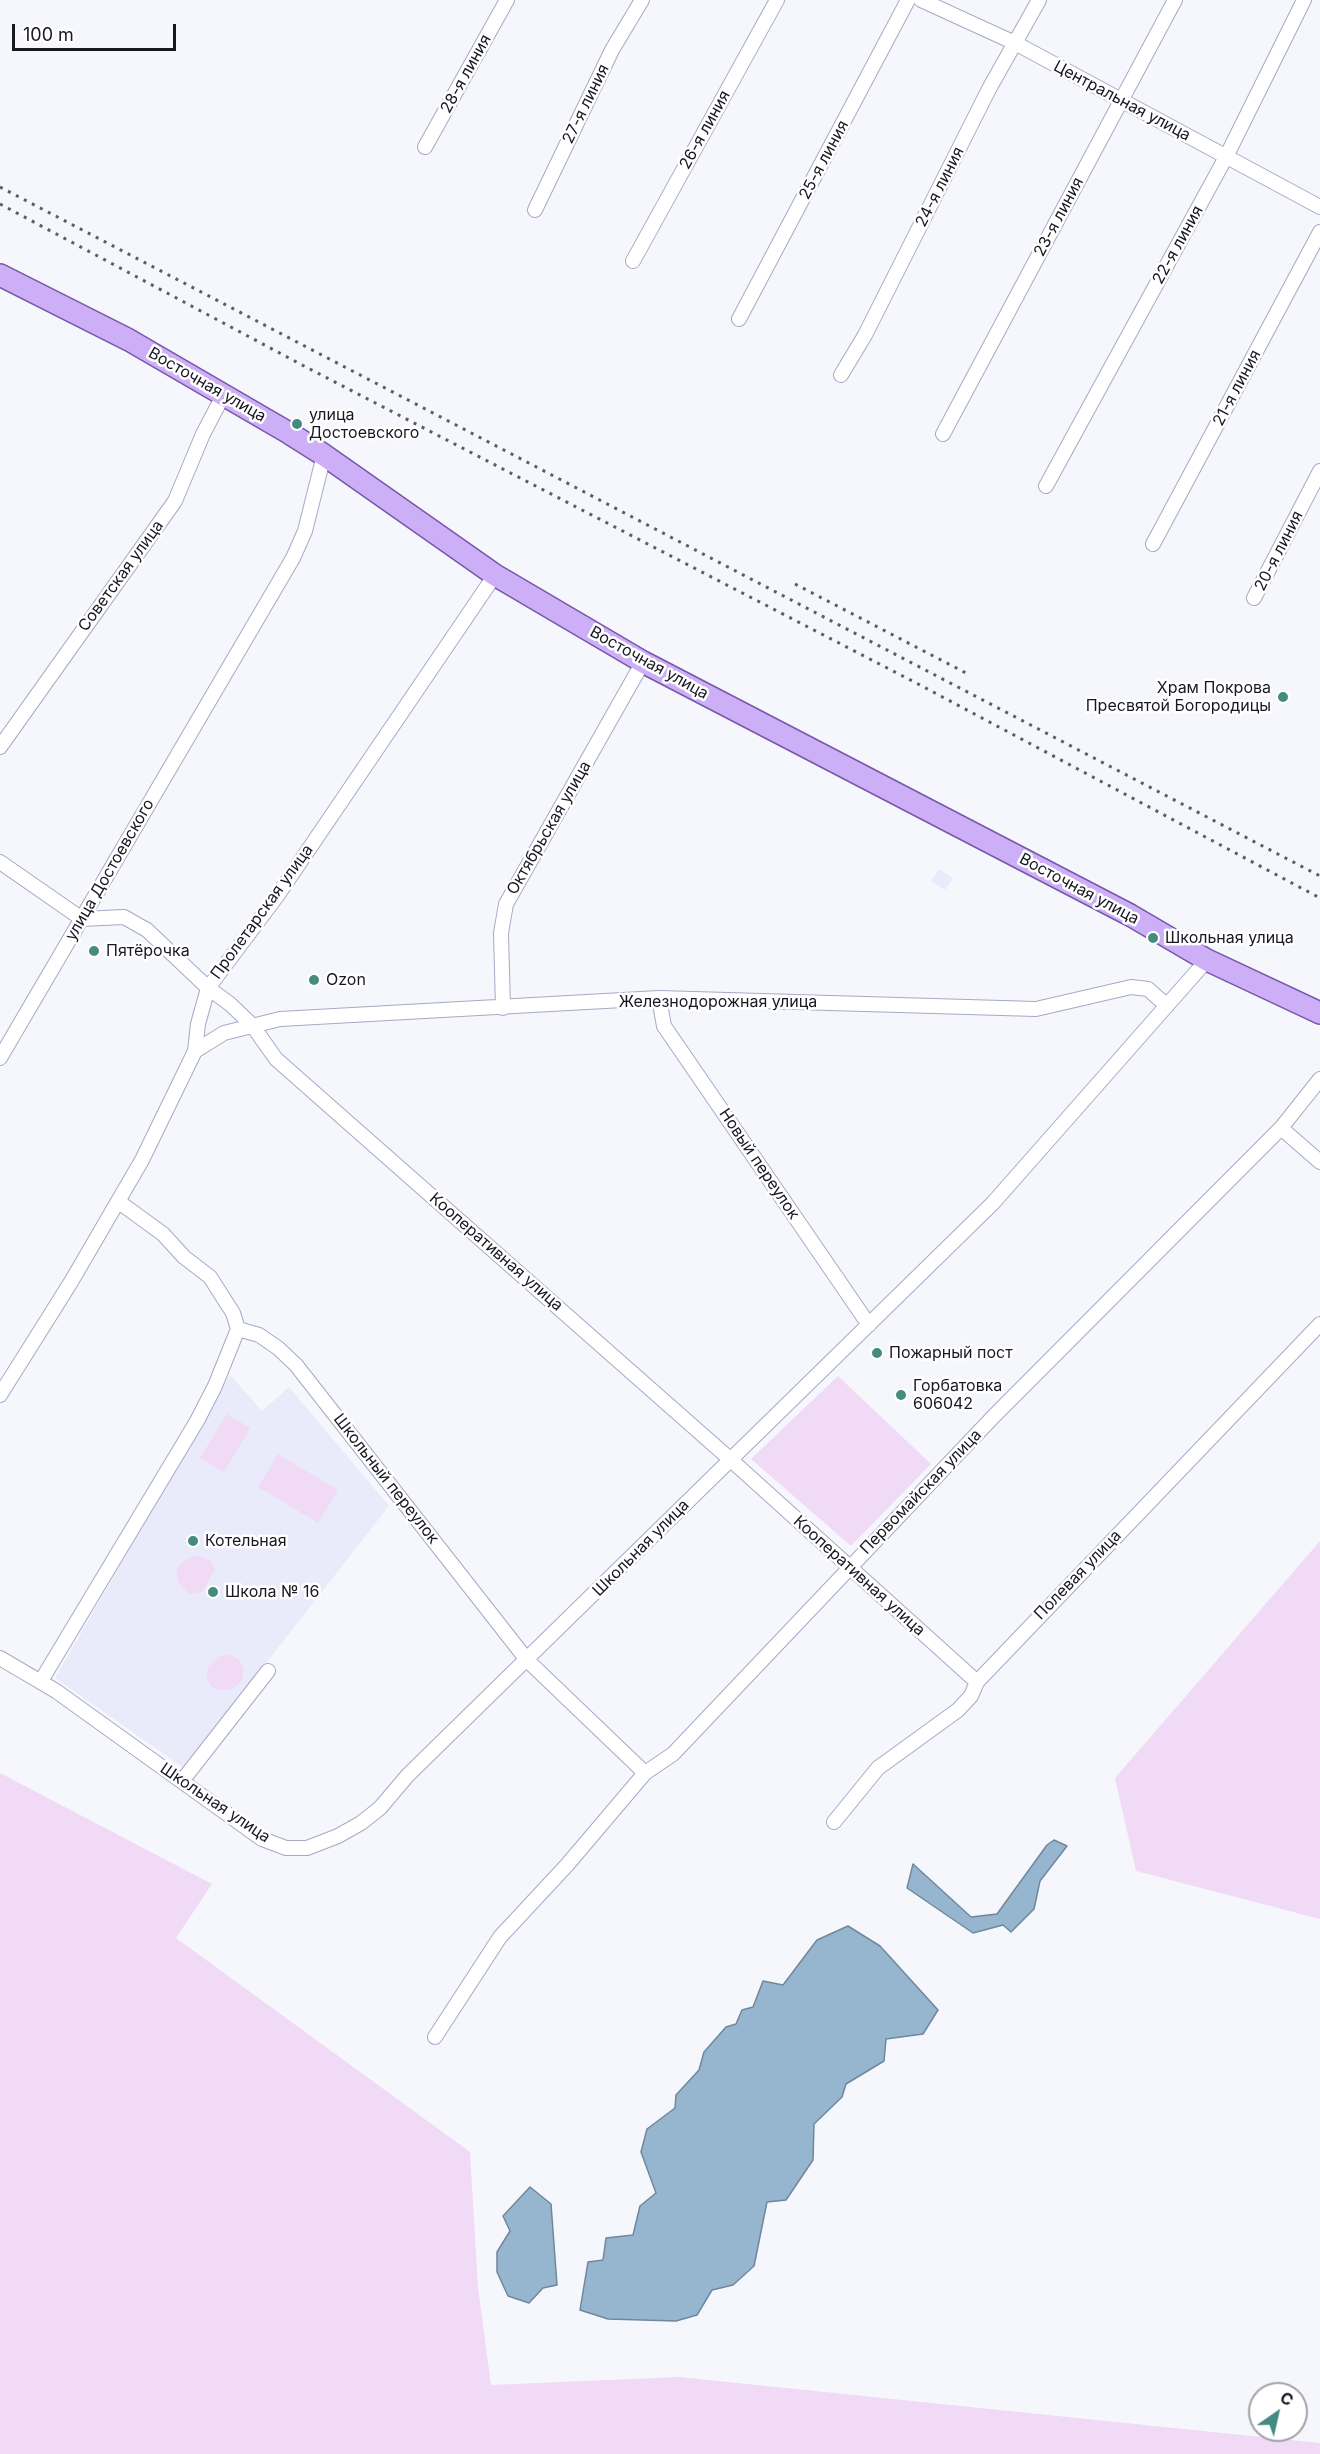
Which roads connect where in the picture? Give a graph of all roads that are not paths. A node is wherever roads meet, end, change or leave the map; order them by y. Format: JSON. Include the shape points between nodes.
{"nodes":[{"id":1,"x":507,"y":0,"type":"edge"},
{"id":2,"x":642,"y":0,"type":"edge"},
{"id":3,"x":777,"y":0,"type":"edge"},
{"id":4,"x":908,"y":0,"type":"edge"},
{"id":5,"x":921,"y":0,"type":"edge"},
{"id":6,"x":1039,"y":0,"type":"edge"},
{"id":7,"x":1175,"y":0,"type":"edge"},
{"id":8,"x":1304,"y":0,"type":"edge"},
{"id":9,"x":1015,"y":43,"type":"junction"},
{"id":10,"x":1122,"y":100,"type":"junction"},
{"id":11,"x":424,"y":147,"type":"dead end"},
{"id":12,"x":1226,"y":157,"type":"junction"},
{"id":13,"x":1320,"y":207,"type":"edge"},
{"id":14,"x":535,"y":210,"type":"dead end"},
{"id":15,"x":1320,"y":232,"type":"edge"},
{"id":16,"x":633,"y":261,"type":"dead end"},
{"id":17,"x":0,"y":275,"type":"edge"},
{"id":18,"x":739,"y":319,"type":"dead end"},
{"id":19,"x":841,"y":375,"type":"dead end"},
{"id":20,"x":224,"y":394,"type":"junction"},
{"id":21,"x":943,"y":434,"type":"dead end"},
{"id":22,"x":324,"y":455,"type":"junction"},
{"id":23,"x":1320,"y":471,"type":"edge"},
{"id":24,"x":1046,"y":486,"type":"dead end"},
{"id":25,"x":1153,"y":544,"type":"dead end"},
{"id":26,"x":495,"y":575,"type":"junction"},
{"id":27,"x":1254,"y":598,"type":"dead end"},
{"id":28,"x":644,"y":662,"type":"junction"},
{"id":29,"x":0,"y":747,"type":"edge"},
{"id":30,"x":0,"y":862,"type":"edge"},
{"id":31,"x":82,"y":919,"type":"junction"},
{"id":32,"x":1207,"y":960,"type":"junction"},
{"id":33,"x":208,"y":988,"type":"junction"},
{"id":34,"x":659,"y":998,"type":"junction"},
{"id":35,"x":1167,"y":1006,"type":"junction"},
{"id":36,"x":503,"y":1008,"type":"junction"},
{"id":37,"x":1320,"y":1013,"type":"edge"},
{"id":38,"x":252,"y":1025,"type":"junction"},
{"id":39,"x":195,"y":1051,"type":"junction"},
{"id":40,"x":0,"y":1058,"type":"edge"},
{"id":41,"x":1320,"y":1079,"type":"edge"},
{"id":42,"x":1281,"y":1128,"type":"junction"},
{"id":43,"x":1320,"y":1162,"type":"edge"},
{"id":44,"x":119,"y":1202,"type":"junction"},
{"id":45,"x":1320,"y":1324,"type":"edge"},
{"id":46,"x":869,"y":1325,"type":"junction"},
{"id":47,"x":238,"y":1329,"type":"junction"},
{"id":48,"x":0,"y":1395,"type":"edge"},
{"id":49,"x":731,"y":1460,"type":"junction"},
{"id":50,"x":849,"y":1568,"type":"junction"},
{"id":51,"x":0,"y":1658,"type":"edge"},
{"id":52,"x":527,"y":1660,"type":"junction"},
{"id":53,"x":268,"y":1671,"type":"dead end"},
{"id":54,"x":41,"y":1681,"type":"junction"},
{"id":55,"x":977,"y":1682,"type":"junction"},
{"id":56,"x":645,"y":1773,"type":"junction"},
{"id":57,"x":182,"y":1781,"type":"junction"},
{"id":58,"x":834,"y":1822,"type":"dead end"},
{"id":59,"x":435,"y":2037,"type":"dead end"}],
"edges":[{"from":1,"to":11,"type":"street","name":"28-я линия"},
{"from":2,"to":14,"type":"street","name":"27-я линия","via":[[612,50]]},
{"from":3,"to":16,"type":"street","name":"26-я линия"},
{"from":4,"to":18,"type":"street","name":"25-я линия"},
{"from":5,"to":9,"type":"street","name":"Центральная улица"},
{"from":6,"to":9,"type":"street","name":"24-я линия"},
{"from":7,"to":10,"type":"street","name":"23-я линия"},
{"from":8,"to":12,"type":"street","name":"22-я линия"},
{"from":9,"to":10,"type":"street","name":"Центральная улица"},
{"from":9,"to":19,"type":"street","name":"24-я линия"},
{"from":10,"to":12,"type":"street","name":"Центральная улица"},
{"from":10,"to":21,"type":"street","name":"23-я линия"},
{"from":12,"to":13,"type":"street","name":"Центральная улица"},
{"from":12,"to":24,"type":"street","name":"22-я линия"},
{"from":15,"to":25,"type":"street","name":"21-я линия"},
{"from":17,"to":20,"type":"main road","name":"Восточная улица","via":[[129,340]]},
{"from":20,"to":22,"type":"main road","name":"Восточная улица"},
{"from":20,"to":29,"type":"street","name":"Советская улица","via":[[175,501]]},
{"from":22,"to":26,"type":"main road","name":"Восточная улица"},
{"from":22,"to":31,"type":"street","name":"улица Достоевского","via":[[305,531],[293,558]]},
{"from":23,"to":27,"type":"street","name":"20-я линия"},
{"from":26,"to":28,"type":"main road","name":"Восточная улица"},
{"from":26,"to":33,"type":"street","name":"Пролетарская улица","via":[[277,896]]},
{"from":28,"to":32,"type":"main road","name":"Восточная улица","via":[[1130,915]]},
{"from":28,"to":36,"type":"street","name":"Октябрьская улица","via":[[506,904],[501,933]]},
{"from":30,"to":31,"type":"street"},
{"from":31,"to":33,"type":"street","name":"Кооперативная улица","via":[[124,917],[147,930]]},
{"from":31,"to":40,"type":"street","name":"улица Достоевского"},
{"from":32,"to":35,"type":"street","name":"Школьная улица"},
{"from":32,"to":37,"type":"main road","name":"Восточная улица"},
{"from":33,"to":38,"type":"street","name":"Кооперативная улица"},
{"from":33,"to":39,"type":"street","name":"Пролетарская улица"},
{"from":34,"to":35,"type":"street","name":"Железнодорожная улица","via":[[1036,1009],[1131,987],[1148,989]]},
{"from":34,"to":36,"type":"street","name":"Железнодорожная улица"},
{"from":34,"to":46,"type":"street","name":"Новый переулок","via":[[664,1026]]},
{"from":35,"to":46,"type":"street","name":"Школьная улица","via":[[993,1203]]},
{"from":36,"to":38,"type":"street","name":"Железнодорожная улица","via":[[280,1019]]},
{"from":38,"to":39,"type":"street","name":"Железнодорожная улица","via":[[224,1033]]},
{"from":38,"to":49,"type":"street","name":"Кооперативная улица","via":[[276,1059]]},
{"from":39,"to":44,"type":"street","name":"Пролетарская улица"},
{"from":41,"to":42,"type":"street","name":"Первомайская улица"},
{"from":42,"to":43,"type":"street"},
{"from":42,"to":50,"type":"street","name":"Первомайская улица","via":[[993,1417]]},
{"from":44,"to":47,"type":"street","via":[[163,1234],[210,1277],[233,1313]]},
{"from":44,"to":48,"type":"street","name":"Пролетарская улица"},
{"from":45,"to":55,"type":"street","name":"Полевая улица"},
{"from":46,"to":49,"type":"street","name":"Школьная улица"},
{"from":47,"to":52,"type":"street","name":"Школьный переулок","via":[[259,1335],[296,1365]]},
{"from":47,"to":54,"type":"street","via":[[197,1421]]},
{"from":49,"to":50,"type":"street","name":"Кооперативная улица"},
{"from":49,"to":52,"type":"street","name":"Школьная улица"},
{"from":50,"to":55,"type":"street","name":"Кооперативная улица"},
{"from":50,"to":56,"type":"street","name":"Первомайская улица","via":[[673,1754]]},
{"from":51,"to":54,"type":"street","name":"Школьная улица"},
{"from":52,"to":56,"type":"street","name":"Школьный переулок"},
{"from":52,"to":57,"type":"street","name":"Школьная улица","via":[[408,1775],[380,1808],[338,1836],[307,1848],[286,1848],[262,1839]]},
{"from":53,"to":57,"type":"street"},
{"from":54,"to":57,"type":"street","name":"Школьная улица"},
{"from":55,"to":58,"type":"street","name":"Полевая улица","via":[[958,1710],[878,1768]]},
{"from":56,"to":59,"type":"street","name":"Первомайская улица","via":[[500,1938]]}]}
